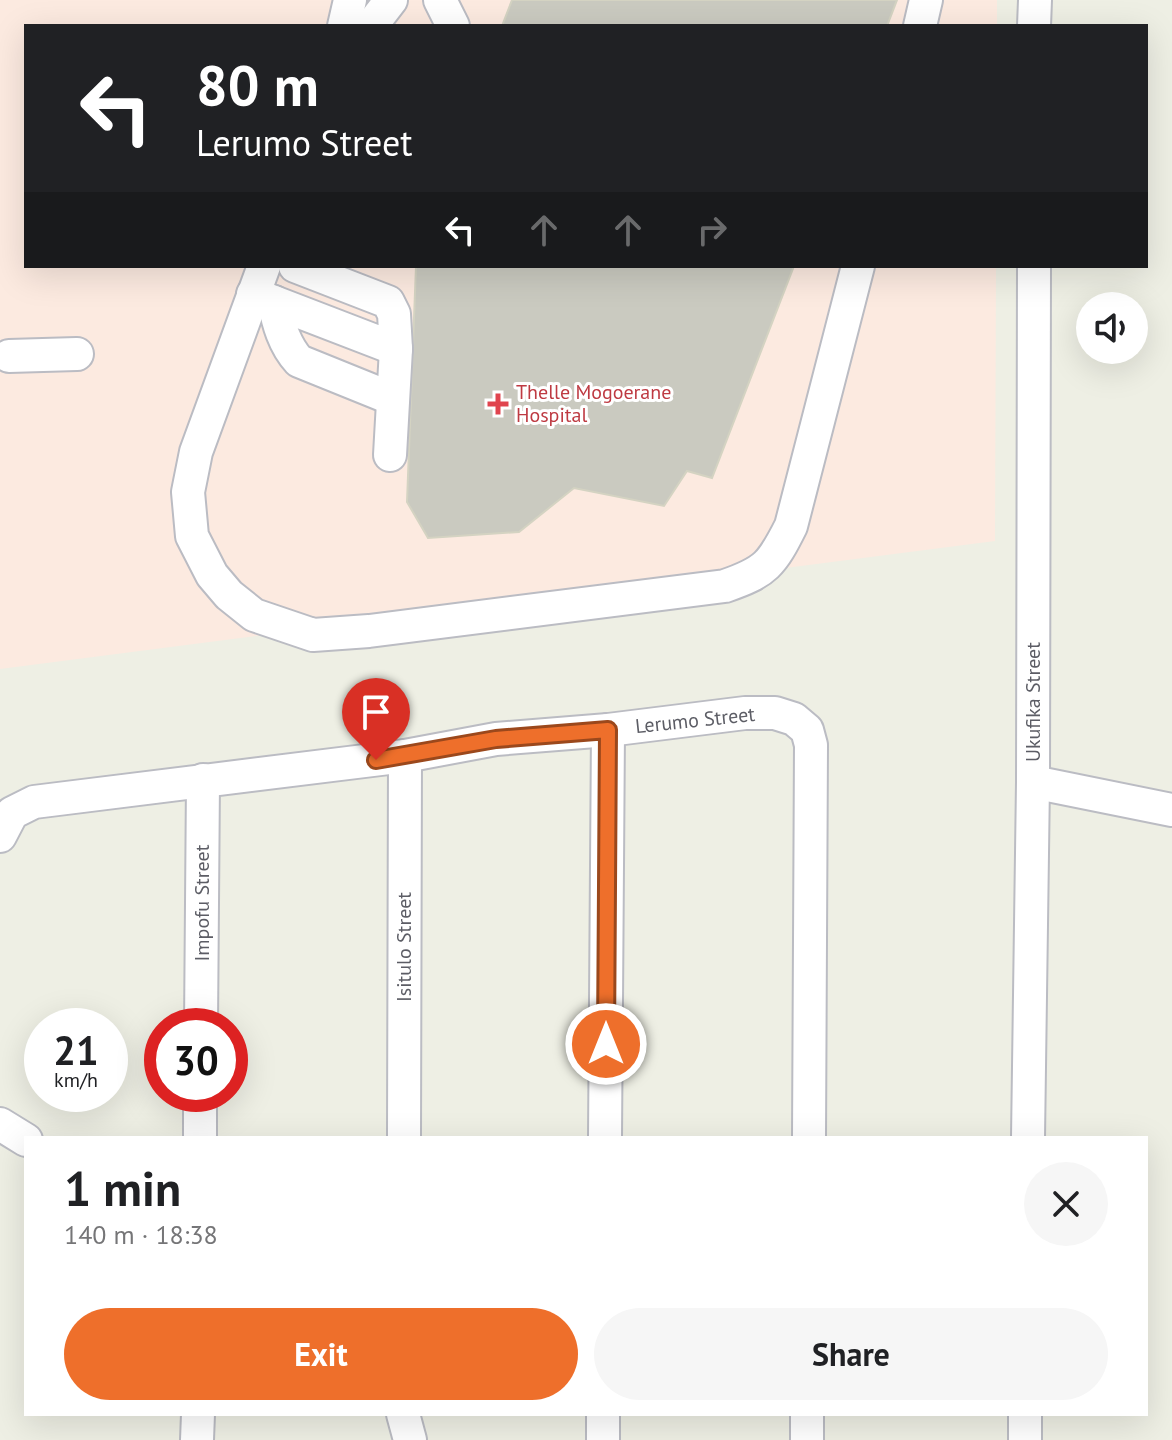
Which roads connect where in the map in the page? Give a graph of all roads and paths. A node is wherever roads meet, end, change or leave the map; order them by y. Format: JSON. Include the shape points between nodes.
{"nodes":[{"id":1,"x":350,"y":0,"type":"edge"},
{"id":2,"x":391,"y":0,"type":"edge"},
{"id":3,"x":440,"y":0,"type":"edge"},
{"id":4,"x":926,"y":0,"type":"edge"},
{"id":5,"x":1035,"y":0,"type":"edge"},
{"id":6,"x":344,"y":24,"type":"edge"},
{"id":7,"x":373,"y":24,"type":"edge"},
{"id":8,"x":452,"y":24,"type":"edge"},
{"id":9,"x":920,"y":24,"type":"edge"},
{"id":10,"x":1034,"y":24,"type":"edge"},
{"id":11,"x":300,"y":268,"type":"edge"},
{"id":12,"x":857,"y":268,"type":"edge"},
{"id":13,"x":1034,"y":268,"type":"edge"},
{"id":14,"x":264,"y":287,"type":"edge"},
{"id":15,"x":396,"y":349,"type":"junction"},
{"id":16,"x":77,"y":354,"type":"dead end"},
{"id":17,"x":9,"y":356,"type":"dead end"},
{"id":18,"x":393,"y":399,"type":"junction"},
{"id":19,"x":390,"y":455,"type":"dead end"},
{"id":20,"x":608,"y":730,"type":"junction"},
{"id":21,"x":405,"y":756,"type":"junction"},
{"id":22,"x":203,"y":780,"type":"junction"},
{"id":23,"x":1033,"y":782,"type":"junction"},
{"id":24,"x":1172,"y":810,"type":"edge"},
{"id":25,"x":0,"y":836,"type":"edge"},
{"id":26,"x":201,"y":1008,"type":"edge"},
{"id":27,"x":200,"y":1112,"type":"edge"},
{"id":28,"x":0,"y":1124,"type":"edge"},
{"id":29,"x":200,"y":1136,"type":"edge"},
{"id":30,"x":404,"y":1136,"type":"edge"},
{"id":31,"x":605,"y":1136,"type":"edge"},
{"id":32,"x":809,"y":1136,"type":"edge"},
{"id":33,"x":1028,"y":1136,"type":"edge"},
{"id":34,"x":24,"y":1139,"type":"edge"},
{"id":35,"x":404,"y":1416,"type":"edge"},
{"id":36,"x":603,"y":1416,"type":"edge"},
{"id":37,"x":807,"y":1416,"type":"edge"},
{"id":38,"x":1025,"y":1416,"type":"edge"},
{"id":39,"x":410,"y":1440,"type":"edge"},
{"id":40,"x":603,"y":1440,"type":"edge"},
{"id":41,"x":807,"y":1440,"type":"edge"},
{"id":42,"x":1025,"y":1440,"type":"edge"}],
"edges":[{"from":1,"to":6,"type":"street"},
{"from":2,"to":7,"type":"street"},
{"from":3,"to":8,"type":"street"},
{"from":4,"to":9,"type":"street"},
{"from":5,"to":10,"type":"street"},
{"from":11,"to":15,"type":"street","via":[[388,302]]},
{"from":12,"to":14,"type":"street","via":[[791,526],[775,557],[753,576],[725,586],[313,635],[254,615],[229,595],[192,536],[188,492],[196,452]]},
{"from":13,"to":23,"type":"street","name":"Ukufika Street"},
{"from":14,"to":15,"type":"street"},
{"from":14,"to":18,"type":"street","via":[[299,361]]},
{"from":15,"to":18,"type":"street"},
{"from":16,"to":17,"type":"street"},
{"from":18,"to":19,"type":"street"},
{"from":20,"to":21,"type":"street","name":"Lerumo Street","via":[[496,739]]},
{"from":20,"to":31,"type":"street"},
{"from":20,"to":32,"type":"street","name":"Lerumo Street","via":[[775,713],[807,730]]},
{"from":21,"to":22,"type":"street","name":"Lerumo Street"},
{"from":21,"to":30,"type":"street","name":"Isitulo Street"},
{"from":22,"to":25,"type":"street","name":"Lerumo Street","via":[[34,802],[12,813]]},
{"from":22,"to":26,"type":"street","name":"Impofu Street"},
{"from":23,"to":24,"type":"street"},
{"from":23,"to":33,"type":"street","name":"Ukufika Street"},
{"from":27,"to":29,"type":"street"},
{"from":28,"to":34,"type":"street"},
{"from":35,"to":39,"type":"street"},
{"from":36,"to":40,"type":"street"},
{"from":37,"to":41,"type":"street"},
{"from":38,"to":42,"type":"street"}]}
